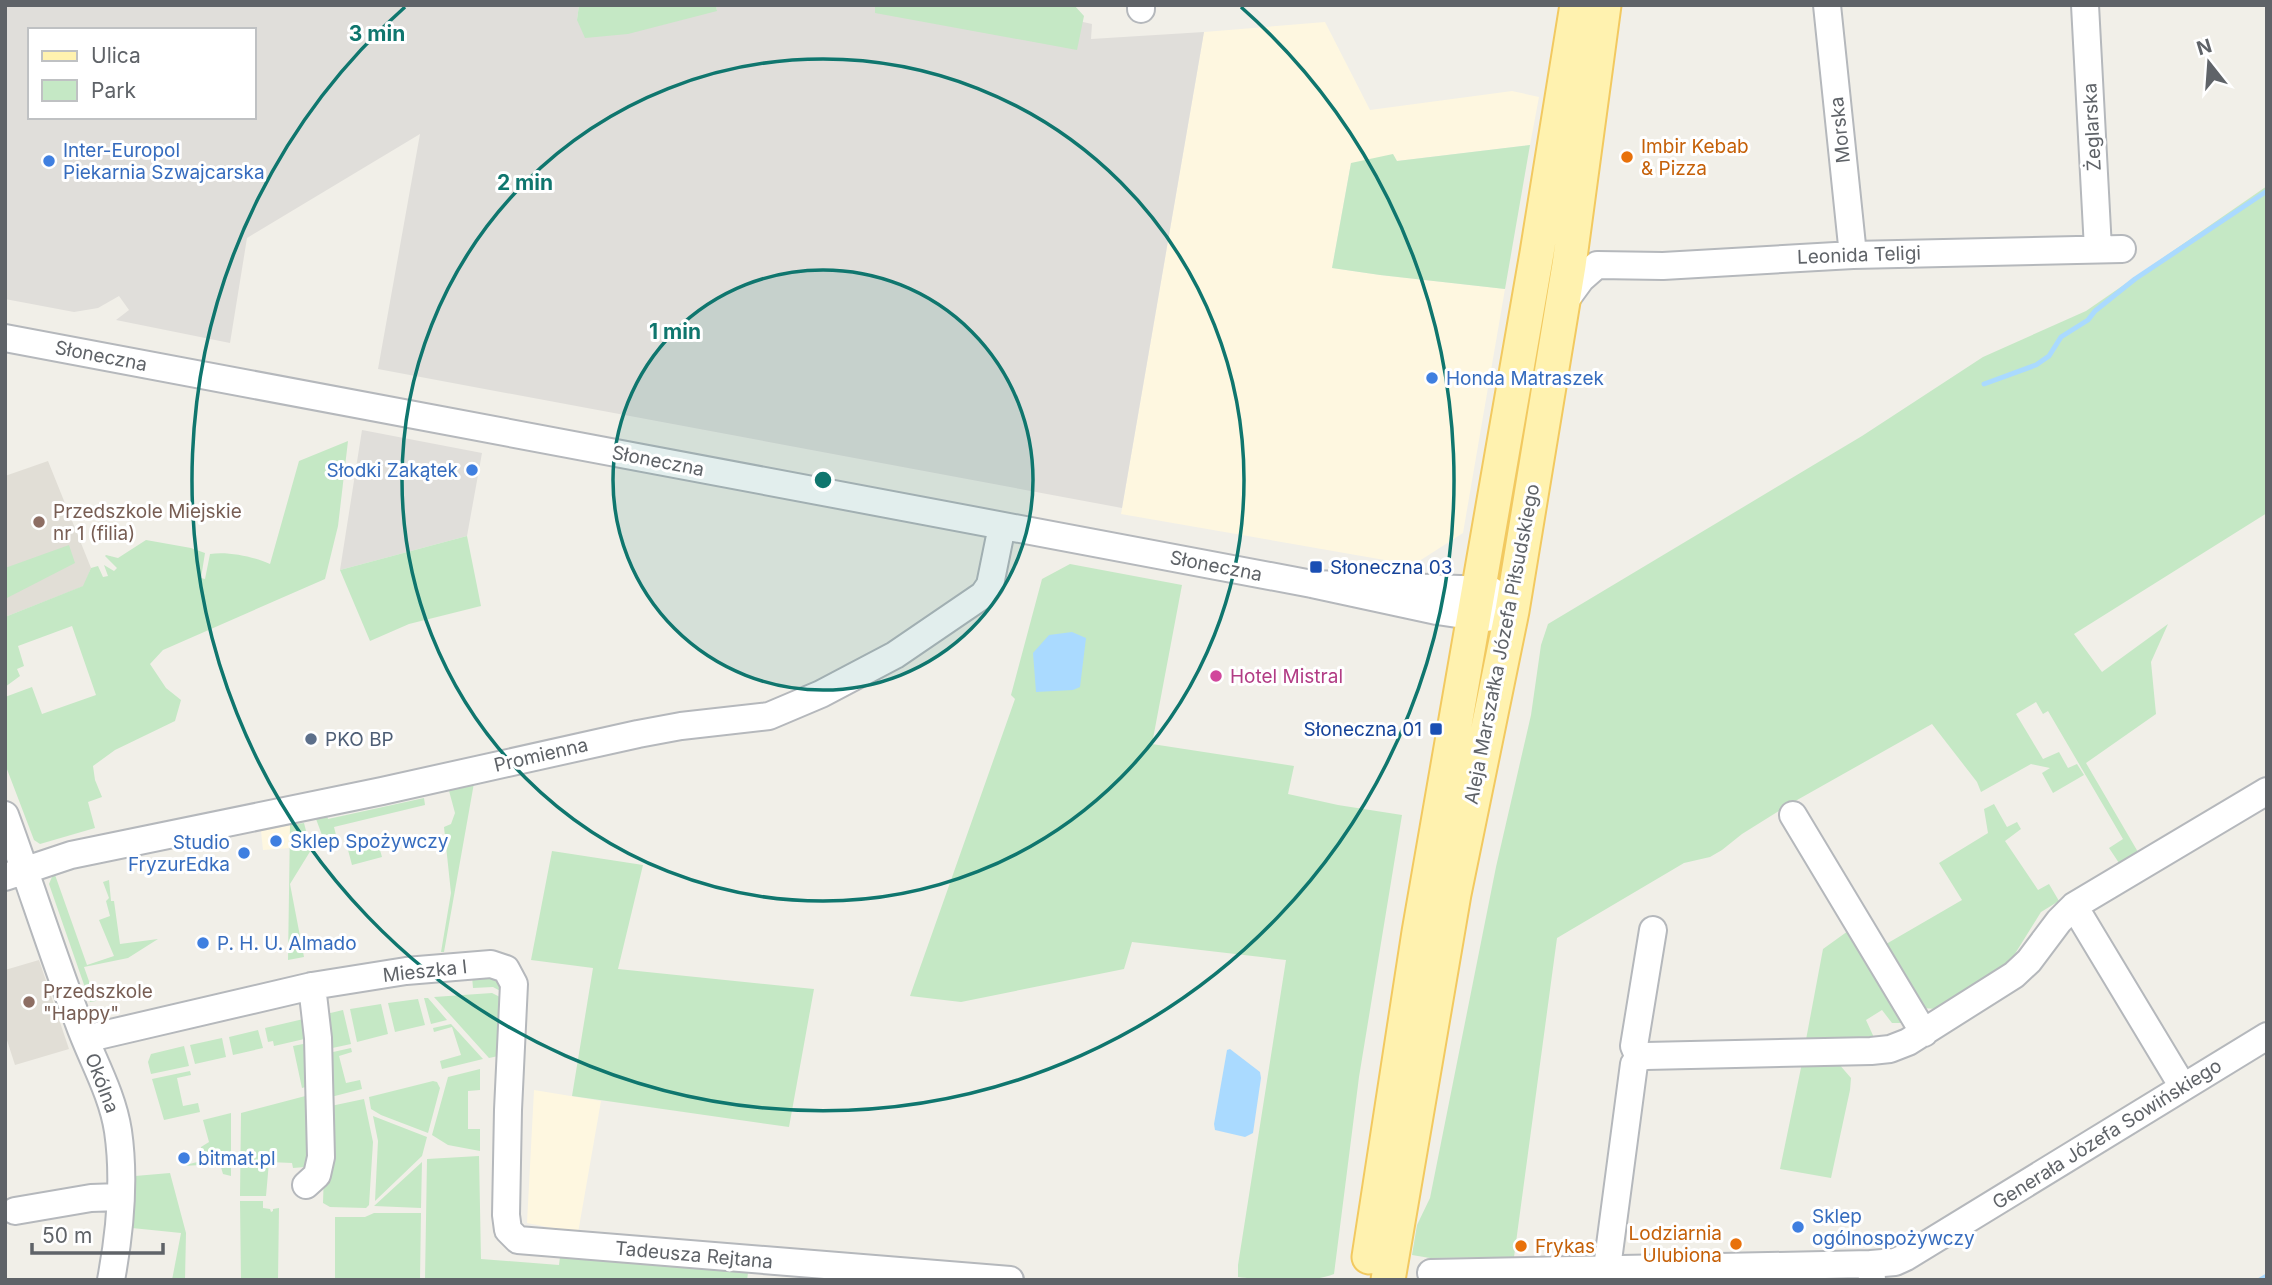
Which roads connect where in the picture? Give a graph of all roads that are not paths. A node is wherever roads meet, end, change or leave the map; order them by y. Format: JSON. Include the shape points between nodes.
{"nodes":[{"id":1,"x":1577,"y":5,"type":"edge"},
{"id":2,"x":1827,"y":5,"type":"edge"},
{"id":3,"x":2085,"y":5,"type":"edge"},
{"id":4,"x":1608,"y":13,"type":"edge"},
{"id":5,"x":1575,"y":220,"type":"junction"},
{"id":6,"x":2110,"y":249,"type":"joint"},
{"id":7,"x":1853,"y":254,"type":"junction"},
{"id":8,"x":1597,"y":265,"type":"junction"},
{"id":9,"x":1562,"y":305,"type":"junction"},
{"id":10,"x":5,"y":338,"type":"edge"},
{"id":11,"x":1002,"y":526,"type":"junction"},
{"id":12,"x":1476,"y":603,"type":"junction"},
{"id":13,"x":1512,"y":611,"type":"junction"},
{"id":14,"x":2267,"y":791,"type":"edge"},
{"id":15,"x":5,"y":815,"type":"edge"},
{"id":16,"x":1793,"y":815,"type":"dead end"},
{"id":17,"x":15,"y":873,"type":"edge"},
{"id":18,"x":2074,"y":906,"type":"junction"},
{"id":19,"x":1653,"y":930,"type":"dead end"},
{"id":20,"x":312,"y":986,"type":"junction"},
{"id":21,"x":116,"y":1031,"type":"junction"},
{"id":22,"x":1924,"y":1032,"type":"junction"},
{"id":23,"x":2267,"y":1036,"type":"edge"},
{"id":24,"x":85,"y":1039,"type":"junction"},
{"id":25,"x":1642,"y":1057,"type":"junction"},
{"id":26,"x":2183,"y":1087,"type":"junction"},
{"id":27,"x":115,"y":1114,"type":"junction"},
{"id":28,"x":306,"y":1185,"type":"dead end"},
{"id":29,"x":120,"y":1197,"type":"junction"},
{"id":30,"x":15,"y":1211,"type":"dead end"},
{"id":31,"x":508,"y":1230,"type":"joint"},
{"id":32,"x":1607,"y":1268,"type":"junction"},
{"id":33,"x":1810,"y":1272,"type":"edge"},
{"id":34,"x":1871,"y":1272,"type":"edge"},
{"id":35,"x":1431,"y":1273,"type":"dead end"},
{"id":36,"x":111,"y":1280,"type":"edge"},
{"id":37,"x":1010,"y":1280,"type":"edge"},
{"id":38,"x":1365,"y":1280,"type":"edge"},
{"id":39,"x":1388,"y":1280,"type":"edge"}],
"edges":[{"from":1,"to":12,"type":"main road","name":"Aleja Marszałka Józefa Piłsudskiego"},
{"from":2,"to":7,"type":"street","name":"Morska"},
{"from":3,"to":6,"type":"street","name":"Żeglarska"},
{"from":4,"to":5,"type":"main road","name":"Aleja Marszałka Józefa Piłsudskiego"},
{"from":5,"to":8,"type":"street"},
{"from":5,"to":9,"type":"main road","name":"Aleja Marszałka Józefa Piłsudskiego"},
{"from":6,"to":7,"type":"street","name":"Leonida Teligi"},
{"from":7,"to":8,"type":"street","name":"Leonida Teligi","via":[[1663,266]]},
{"from":8,"to":9,"type":"street"},
{"from":9,"to":13,"type":"main road","name":"Aleja Marszałka Józefa Piłsudskiego"},
{"from":10,"to":11,"type":"street","name":"Słoneczna"},
{"from":11,"to":12,"type":"street","name":"Słoneczna","via":[[1437,611]]},
{"from":11,"to":17,"type":"street","name":"Promienna","via":[[990,585],[983,595],[895,655],[769,716],[638,734],[71,855]]},
{"from":12,"to":13,"type":"street","name":"Słoneczna","via":[[1494,618]]},
{"from":12,"to":38,"type":"main road","name":"Aleja Marszałka Józefa Piłsudskiego"},
{"from":13,"to":39,"type":"main road","name":"Aleja Marszałka Józefa Piłsudskiego","via":[[1454,894]]},
{"from":14,"to":18,"type":"street"},
{"from":15,"to":17,"type":"street","name":"Okólna"},
{"from":16,"to":22,"type":"street"},
{"from":17,"to":24,"type":"street","name":"Okólna"},
{"from":18,"to":22,"type":"street","via":[[2022,968]]},
{"from":18,"to":26,"type":"street"},
{"from":19,"to":25,"type":"street","via":[[1634,1046]]},
{"from":20,"to":21,"type":"street","name":"Mieszka I"},
{"from":20,"to":28,"type":"street","via":[[321,1157],[317,1175]]},
{"from":20,"to":31,"type":"street","name":"Mieszka I","via":[[438,967],[491,964],[510,973],[514,984]]},
{"from":21,"to":24,"type":"street","name":"Mieszka I"},
{"from":21,"to":27,"type":"street","via":[[110,1048]]},
{"from":22,"to":25,"type":"street","via":[[1899,1046],[1871,1051]]},
{"from":23,"to":26,"type":"street","name":"Generała Józefa Sowińskiego"},
{"from":24,"to":27,"type":"street","name":"Okólna"},
{"from":25,"to":32,"type":"street","via":[[1634,1064]]},
{"from":26,"to":34,"type":"street","name":"Generała Józefa Sowińskiego","via":[[1906,1257]]},
{"from":27,"to":29,"type":"street","name":"Okólna"},
{"from":29,"to":30,"type":"street"},
{"from":29,"to":36,"type":"street","name":"Okólna"},
{"from":31,"to":37,"type":"street","name":"Tadeusza Rejtana","via":[[518,1240]]},
{"from":32,"to":33,"type":"street","name":"Generała Józefa Sowińskiego"},
{"from":32,"to":35,"type":"street","name":"Generała Józefa Sowińskiego"},
{"from":33,"to":34,"type":"street","name":"Generała Józefa Sowińskiego"}]}
